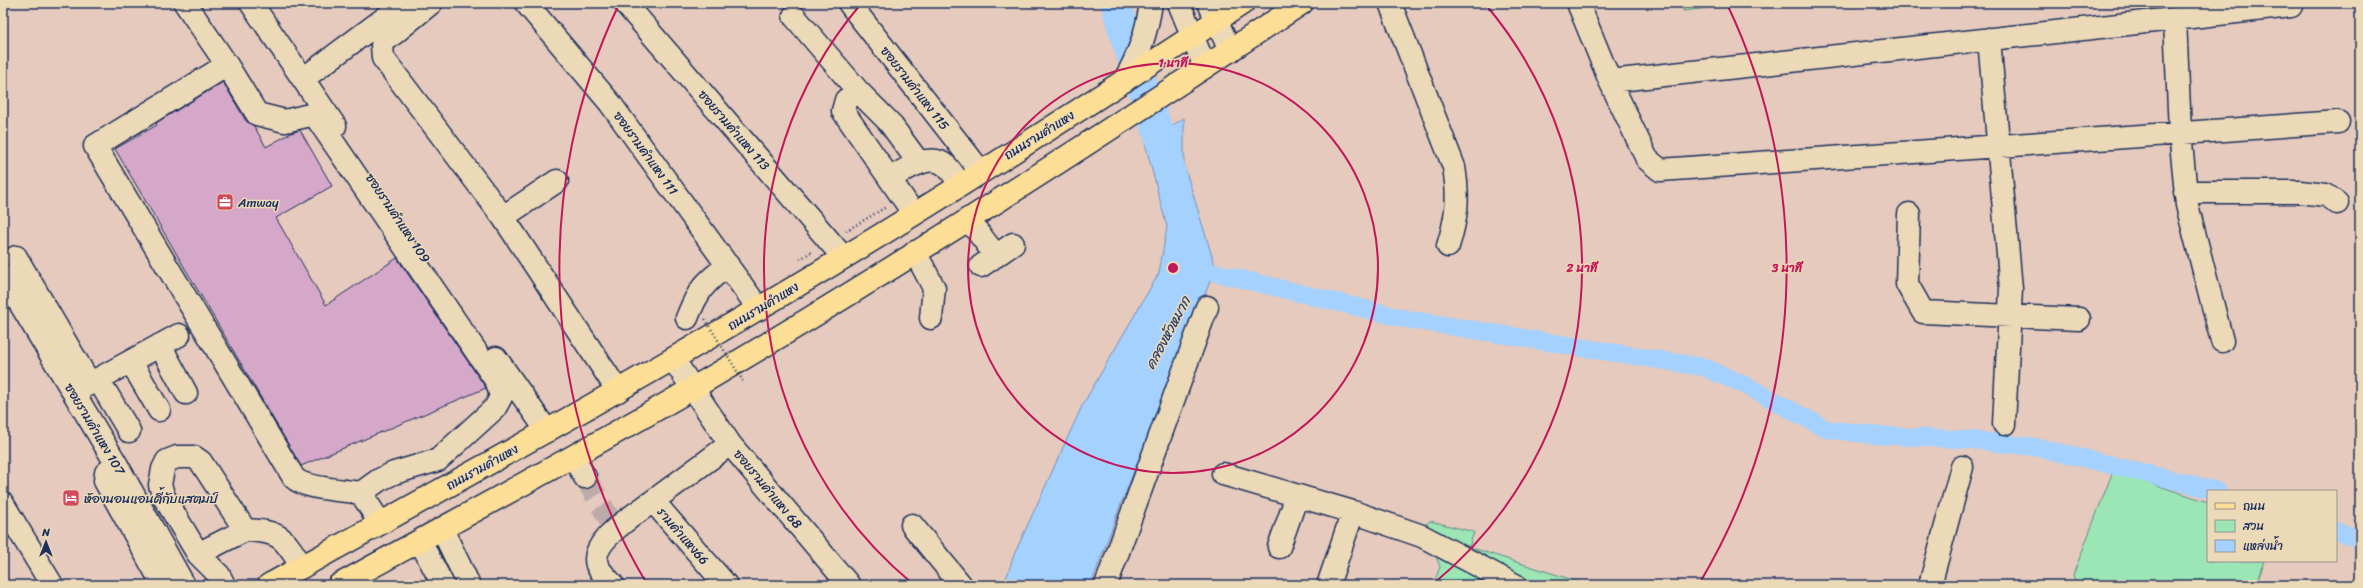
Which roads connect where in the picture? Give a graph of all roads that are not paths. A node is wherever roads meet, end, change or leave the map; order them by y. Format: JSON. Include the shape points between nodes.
{"nodes":[{"id":1,"x":186,"y":3,"type":"edge"},
{"id":2,"x":251,"y":3,"type":"edge"},
{"id":3,"x":405,"y":3,"type":"edge"},
{"id":4,"x":431,"y":3,"type":"edge"},
{"id":5,"x":526,"y":3,"type":"edge"},
{"id":6,"x":625,"y":3,"type":"edge"},
{"id":7,"x":851,"y":3,"type":"edge"},
{"id":8,"x":1179,"y":3,"type":"edge"},
{"id":9,"x":1243,"y":3,"type":"edge"},
{"id":10,"x":1302,"y":3,"type":"edge"},
{"id":11,"x":1390,"y":3,"type":"edge"},
{"id":12,"x":1578,"y":3,"type":"edge"},
{"id":13,"x":1151,"y":4,"type":"edge"},
{"id":14,"x":2292,"y":6,"type":"dead end"},
{"id":15,"x":1212,"y":12,"type":"edge"},
{"id":16,"x":794,"y":16,"type":"dead end"},
{"id":17,"x":2175,"y":19,"type":"junction"},
{"id":18,"x":1192,"y":37,"type":"junction"},
{"id":19,"x":1989,"y":39,"type":"junction"},
{"id":20,"x":1230,"y":50,"type":"junction"},
{"id":21,"x":227,"y":65,"type":"junction"},
{"id":22,"x":1205,"y":67,"type":"junction"},
{"id":23,"x":304,"y":79,"type":"junction"},
{"id":24,"x":1124,"y":81,"type":"junction"},
{"id":25,"x":1610,"y":81,"type":"junction"},
{"id":26,"x":858,"y":91,"type":"junction"},
{"id":27,"x":2338,"y":122,"type":"dead end"},
{"id":28,"x":2180,"y":132,"type":"junction"},
{"id":29,"x":1999,"y":146,"type":"junction"},
{"id":30,"x":919,"y":163,"type":"junction"},
{"id":31,"x":981,"y":172,"type":"junction"},
{"id":32,"x":890,"y":178,"type":"junction"},
{"id":33,"x":557,"y":181,"type":"dead end"},
{"id":34,"x":960,"y":185,"type":"junction"},
{"id":35,"x":2185,"y":192,"type":"junction"},
{"id":36,"x":2337,"y":203,"type":"dead end"},
{"id":37,"x":914,"y":214,"type":"junction"},
{"id":38,"x":1909,"y":214,"type":"dead end"},
{"id":39,"x":504,"y":218,"type":"junction"},
{"id":40,"x":968,"y":219,"type":"junction"},
{"id":41,"x":1448,"y":246,"type":"dead end"},
{"id":42,"x":915,"y":252,"type":"junction"},
{"id":43,"x":997,"y":256,"type":"dead end"},
{"id":44,"x":16,"y":257,"type":"dead end"},
{"id":45,"x":843,"y":257,"type":"junction"},
{"id":46,"x":728,"y":265,"type":"junction"},
{"id":47,"x":3,"y":275,"type":"edge"},
{"id":48,"x":1207,"y":308,"type":"dead end"},
{"id":49,"x":759,"y":309,"type":"junction"},
{"id":50,"x":2010,"y":316,"type":"junction"},
{"id":51,"x":696,"y":318,"type":"road end"},
{"id":52,"x":931,"y":318,"type":"dead end"},
{"id":53,"x":2079,"y":319,"type":"dead end"},
{"id":54,"x":179,"y":335,"type":"dead end"},
{"id":55,"x":2222,"y":341,"type":"dead end"},
{"id":56,"x":160,"y":345,"type":"junction"},
{"id":57,"x":673,"y":359,"type":"junction"},
{"id":58,"x":131,"y":362,"type":"junction"},
{"id":59,"x":87,"y":385,"type":"junction"},
{"id":60,"x":694,"y":388,"type":"junction"},
{"id":61,"x":618,"y":391,"type":"junction"},
{"id":62,"x":186,"y":394,"type":"dead end"},
{"id":63,"x":159,"y":410,"type":"dead end"},
{"id":64,"x":2004,"y":424,"type":"dead end"},
{"id":65,"x":129,"y":431,"type":"dead end"},
{"id":66,"x":547,"y":431,"type":"junction"},
{"id":67,"x":730,"y":444,"type":"junction"},
{"id":68,"x":573,"y":457,"type":"junction"},
{"id":69,"x":117,"y":465,"type":"junction"},
{"id":70,"x":1962,"y":467,"type":"dead end"},
{"id":71,"x":1223,"y":474,"type":"dead end"},
{"id":72,"x":585,"y":477,"type":"tunnel mouth"},
{"id":73,"x":361,"y":492,"type":"junction"},
{"id":74,"x":1297,"y":496,"type":"junction"},
{"id":75,"x":653,"y":501,"type":"junction"},
{"id":76,"x":3,"y":504,"type":"edge"},
{"id":77,"x":1353,"y":512,"type":"junction"},
{"id":78,"x":380,"y":523,"type":"junction"},
{"id":79,"x":912,"y":525,"type":"dead end"},
{"id":80,"x":442,"y":529,"type":"junction"},
{"id":81,"x":245,"y":530,"type":"junction"},
{"id":82,"x":420,"y":541,"type":"junction"},
{"id":83,"x":1279,"y":547,"type":"dead end"},
{"id":84,"x":198,"y":554,"type":"junction"},
{"id":85,"x":302,"y":567,"type":"junction"},
{"id":86,"x":342,"y":584,"type":"edge"},
{"id":87,"x":52,"y":585,"type":"edge"},
{"id":88,"x":163,"y":585,"type":"edge"},
{"id":89,"x":184,"y":585,"type":"edge"},
{"id":90,"x":224,"y":585,"type":"edge"},
{"id":91,"x":269,"y":585,"type":"edge"},
{"id":92,"x":443,"y":585,"type":"edge"},
{"id":93,"x":469,"y":585,"type":"edge"},
{"id":94,"x":613,"y":585,"type":"edge"},
{"id":95,"x":726,"y":585,"type":"edge"},
{"id":96,"x":849,"y":585,"type":"edge"},
{"id":97,"x":961,"y":585,"type":"edge"},
{"id":98,"x":1106,"y":585,"type":"edge"},
{"id":99,"x":1328,"y":585,"type":"edge"},
{"id":100,"x":1515,"y":585,"type":"edge"},
{"id":101,"x":1930,"y":585,"type":"edge"}],
"edges":[{"from":1,"to":21,"type":"street"},
{"from":2,"to":23,"type":"street","name":"ซอยรามคำแหง 109"},
{"from":3,"to":23,"type":"street"},
{"from":4,"to":39,"type":"street","via":[[386,40],[382,45],[383,58]]},
{"from":5,"to":46,"type":"street","name":"ซอยรามคำแหง 111","via":[[610,103]]},
{"from":6,"to":45,"type":"street","name":"ซอยรามคำแหง 113"},
{"from":7,"to":31,"type":"street","name":"ซอยรามคำแหง 115"},
{"from":8,"to":18,"type":"street"},
{"from":9,"to":15,"type":"main road","name":"ถนนรามคำแหง"},
{"from":10,"to":20,"type":"main road"},
{"from":11,"to":41,"type":"street","via":[[1454,167],[1458,199],[1456,220]]},
{"from":12,"to":25,"type":"street"},
{"from":13,"to":24,"type":"street","via":[[1146,35]]},
{"from":14,"to":17,"type":"street"},
{"from":15,"to":18,"type":"main road","name":"ถนนรามคำแหง"},
{"from":15,"to":20,"type":"street"},
{"from":16,"to":26,"type":"street"},
{"from":17,"to":19,"type":"street"},
{"from":17,"to":28,"type":"street"},
{"from":18,"to":22,"type":"street"},
{"from":18,"to":24,"type":"main road","name":"ถนนรามคำแหง"},
{"from":19,"to":25,"type":"street"},
{"from":19,"to":29,"type":"street"},
{"from":20,"to":22,"type":"main road"},
{"from":21,"to":73,"type":"street","via":[[96,146],[294,478],[298,482]]},
{"from":21,"to":73,"type":"street","via":[[257,114],[285,121],[310,115],[316,117],[497,382],[501,398],[495,408],[452,449],[438,460],[394,473]]},
{"from":22,"to":40,"type":"main road"},
{"from":23,"to":66,"type":"street","name":"ซอยรามคำแหง 109","via":[[407,232]]},
{"from":24,"to":31,"type":"main road","name":"ถนนรามคำแหง"},
{"from":25,"to":29,"type":"street","via":[[1647,160],[1660,170]]},
{"from":26,"to":30,"type":"street","via":[[889,122]]},
{"from":26,"to":32,"type":"street","via":[[846,100],[843,111]]},
{"from":27,"to":28,"type":"street"},
{"from":28,"to":29,"type":"street"},
{"from":28,"to":35,"type":"street"},
{"from":29,"to":50,"type":"street","via":[[2011,288]]},
{"from":30,"to":32,"type":"street"},
{"from":30,"to":34,"type":"street","via":[[936,161],[945,165]]},
{"from":31,"to":34,"type":"main road","name":"ถนนรามคำแหง"},
{"from":32,"to":37,"type":"street"},
{"from":33,"to":39,"type":"street"},
{"from":34,"to":37,"type":"main road","name":"ถนนรามคำแหง"},
{"from":35,"to":36,"type":"street","via":[[2300,192],[2326,195]]},
{"from":35,"to":55,"type":"street","via":[[2194,238]]},
{"from":37,"to":45,"type":"main road","name":"ถนนรามคำแหง"},
{"from":38,"to":50,"type":"street","via":[[1907,284],[1923,312]]},
{"from":39,"to":61,"type":"street"},
{"from":40,"to":42,"type":"main road"},
{"from":40,"to":43,"type":"street"},
{"from":42,"to":52,"type":"street","via":[[934,288]]},
{"from":42,"to":60,"type":"main road"},
{"from":44,"to":59,"type":"street"},
{"from":45,"to":49,"type":"main road","name":"ถนนรามคำแหง"},
{"from":46,"to":49,"type":"street","name":"ซอยรามคำแหง 111"},
{"from":46,"to":51,"type":"street","via":[[698,292]]},
{"from":47,"to":59,"type":"street","name":"ซอยรามคำแหง 107"},
{"from":48,"to":98,"type":"street"},
{"from":49,"to":57,"type":"main road","name":"ถนนรามคำแหง"},
{"from":50,"to":53,"type":"street"},
{"from":50,"to":64,"type":"street"},
{"from":54,"to":56,"type":"street"},
{"from":56,"to":58,"type":"street"},
{"from":56,"to":62,"type":"street"},
{"from":57,"to":60,"type":"street","name":"ซอยรามคำแหง 68"},
{"from":57,"to":61,"type":"main road","name":"ถนนรามคำแหง"},
{"from":58,"to":59,"type":"street"},
{"from":58,"to":63,"type":"street"},
{"from":59,"to":65,"type":"street"},
{"from":59,"to":69,"type":"street","name":"ซอยรามคำแหง 107"},
{"from":60,"to":67,"type":"street","name":"ซอยรามคำแหง 68"},
{"from":60,"to":68,"type":"main road"},
{"from":61,"to":66,"type":"main road","name":"ถนนรามคำแหง"},
{"from":66,"to":78,"type":"main road","name":"ถนนรามคำแหง"},
{"from":67,"to":75,"type":"street"},
{"from":67,"to":96,"type":"street","name":"ซอยรามคำแหง 68"},
{"from":68,"to":72,"type":"street"},
{"from":68,"to":80,"type":"main road"},
{"from":69,"to":88,"type":"street","via":[[106,473],[105,481]]},
{"from":69,"to":89,"type":"street","name":"ซอยรามคำแหง 107"},
{"from":70,"to":101,"type":"street"},
{"from":71,"to":74,"type":"street"},
{"from":73,"to":78,"type":"street"},
{"from":74,"to":77,"type":"street"},
{"from":74,"to":83,"type":"street"},
{"from":75,"to":94,"type":"street","name":"รามคำแหง66","via":[[614,528],[600,546],[597,554],[598,566]]},
{"from":75,"to":95,"type":"street","name":"รามคำแหง66"},
{"from":76,"to":87,"type":"street"},
{"from":77,"to":99,"type":"street"},
{"from":77,"to":100,"type":"street","via":[[1428,539]]},
{"from":78,"to":85,"type":"main road","name":"ถนนรามคำแหง"},
{"from":79,"to":97,"type":"street"},
{"from":80,"to":82,"type":"main road"},
{"from":80,"to":93,"type":"street"},
{"from":81,"to":84,"type":"street"},
{"from":81,"to":84,"type":"street","via":[[201,462],[194,457],[177,457],[167,461],[160,485],[164,497]]},
{"from":81,"to":85,"type":"street","via":[[275,534],[285,540]]},
{"from":82,"to":86,"type":"main road"},
{"from":82,"to":92,"type":"street"},
{"from":84,"to":90,"type":"street","via":[[219,575]]},
{"from":85,"to":91,"type":"main road","name":"ถนนรามคำแหง"}]}
